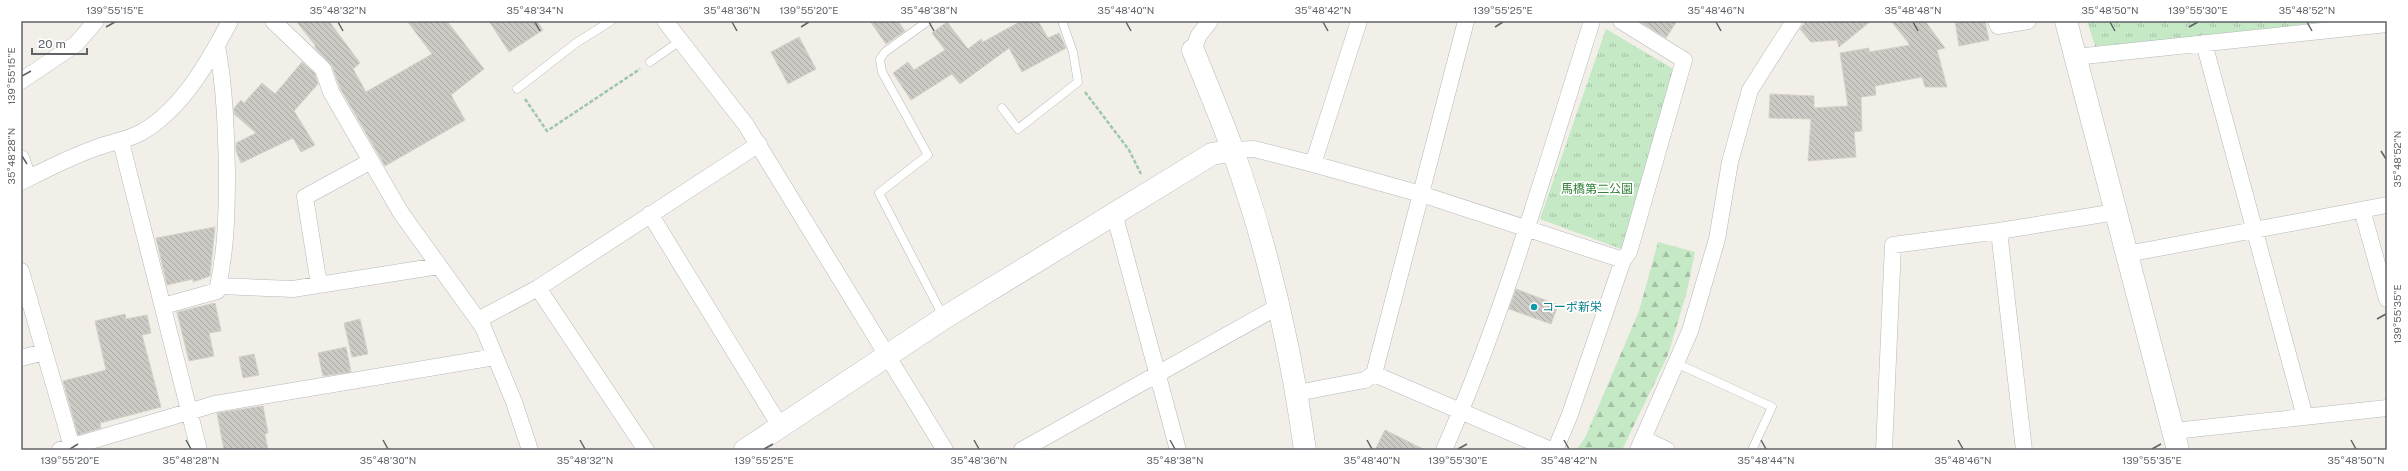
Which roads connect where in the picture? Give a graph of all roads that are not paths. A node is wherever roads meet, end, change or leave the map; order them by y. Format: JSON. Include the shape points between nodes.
{"nodes":[{"id":1,"x":96,"y":21,"type":"edge"},
{"id":2,"x":230,"y":21,"type":"edge"},
{"id":3,"x":273,"y":21,"type":"edge"},
{"id":4,"x":611,"y":21,"type":"edge"},
{"id":5,"x":665,"y":21,"type":"edge"},
{"id":6,"x":928,"y":21,"type":"edge"},
{"id":7,"x":1062,"y":21,"type":"edge"},
{"id":8,"x":1210,"y":21,"type":"edge"},
{"id":9,"x":1359,"y":21,"type":"edge"},
{"id":10,"x":1466,"y":21,"type":"edge"},
{"id":11,"x":1592,"y":21,"type":"edge"},
{"id":12,"x":1621,"y":21,"type":"edge"},
{"id":13,"x":1794,"y":21,"type":"edge"},
{"id":14,"x":1996,"y":21,"type":"edge"},
{"id":15,"x":2028,"y":21,"type":"edge"},
{"id":16,"x":2066,"y":21,"type":"edge"},
{"id":17,"x":2387,"y":24,"type":"edge"},
{"id":18,"x":680,"y":41,"type":"junction"},
{"id":19,"x":2204,"y":43,"type":"junction"},
{"id":20,"x":217,"y":46,"type":"junction"},
{"id":21,"x":1193,"y":50,"type":"joint"},
{"id":22,"x":2075,"y":57,"type":"junction"},
{"id":23,"x":650,"y":62,"type":"road end"},
{"id":24,"x":21,"y":81,"type":"edge"},
{"id":25,"x":517,"y":89,"type":"road end"},
{"id":26,"x":1002,"y":108,"type":"dead end"},
{"id":27,"x":121,"y":142,"type":"junction"},
{"id":28,"x":758,"y":144,"type":"junction"},
{"id":29,"x":1233,"y":150,"type":"junction"},
{"id":30,"x":21,"y":158,"type":"edge"},
{"id":31,"x":371,"y":161,"type":"junction"},
{"id":32,"x":1312,"y":164,"type":"junction"},
{"id":33,"x":25,"y":180,"type":"edge"},
{"id":34,"x":1421,"y":194,"type":"junction"},
{"id":35,"x":2387,"y":205,"type":"edge"},
{"id":36,"x":2362,"y":210,"type":"junction"},
{"id":37,"x":2116,"y":212,"type":"junction"},
{"id":38,"x":1114,"y":213,"type":"junction"},
{"id":39,"x":650,"y":214,"type":"junction"},
{"id":40,"x":1526,"y":229,"type":"junction"},
{"id":41,"x":2254,"y":229,"type":"junction"},
{"id":42,"x":1999,"y":231,"type":"junction"},
{"id":43,"x":2128,"y":254,"type":"junction"},
{"id":44,"x":1623,"y":260,"type":"junction"},
{"id":45,"x":439,"y":266,"type":"junction"},
{"id":46,"x":21,"y":271,"type":"edge"},
{"id":47,"x":319,"y":285,"type":"junction"},
{"id":48,"x":219,"y":286,"type":"junction"},
{"id":49,"x":538,"y":288,"type":"junction"},
{"id":50,"x":2387,"y":299,"type":"edge"},
{"id":51,"x":162,"y":306,"type":"junction"},
{"id":52,"x":1279,"y":306,"type":"junction"},
{"id":53,"x":944,"y":318,"type":"junction"},
{"id":54,"x":478,"y":320,"type":"junction"},
{"id":55,"x":44,"y":352,"type":"junction"},
{"id":56,"x":888,"y":355,"type":"junction"},
{"id":57,"x":495,"y":356,"type":"junction"},
{"id":58,"x":21,"y":358,"type":"edge"},
{"id":59,"x":1676,"y":363,"type":"junction"},
{"id":60,"x":1374,"y":374,"type":"junction"},
{"id":61,"x":1157,"y":375,"type":"junction"},
{"id":62,"x":1297,"y":393,"type":"junction"},
{"id":63,"x":2387,"y":408,"type":"edge"},
{"id":64,"x":1461,"y":411,"type":"junction"},
{"id":65,"x":189,"y":412,"type":"junction"},
{"id":66,"x":2305,"y":417,"type":"junction"},
{"id":67,"x":780,"y":426,"type":"junction"},
{"id":68,"x":2176,"y":441,"type":"edge"},
{"id":69,"x":1045,"y":444,"type":"edge"},
{"id":70,"x":1641,"y":444,"type":"edge"},
{"id":71,"x":66,"y":448,"type":"edge"},
{"id":72,"x":199,"y":450,"type":"edge"},
{"id":73,"x":530,"y":450,"type":"edge"},
{"id":74,"x":646,"y":450,"type":"edge"},
{"id":75,"x":745,"y":450,"type":"edge"},
{"id":76,"x":946,"y":450,"type":"edge"},
{"id":77,"x":1022,"y":450,"type":"edge"},
{"id":78,"x":1178,"y":450,"type":"edge"},
{"id":79,"x":1305,"y":450,"type":"edge"},
{"id":80,"x":1444,"y":450,"type":"edge"},
{"id":81,"x":1551,"y":450,"type":"edge"},
{"id":82,"x":1555,"y":450,"type":"edge"},
{"id":83,"x":1668,"y":450,"type":"edge"},
{"id":84,"x":1752,"y":450,"type":"edge"},
{"id":85,"x":1884,"y":450,"type":"edge"},
{"id":86,"x":2024,"y":450,"type":"edge"}],
"edges":[{"from":1,"to":24,"type":"street","via":[[76,44]]},
{"from":2,"to":20,"type":"street"},
{"from":3,"to":31,"type":"street","via":[[323,69],[331,92]]},
{"from":4,"to":25,"type":"lane","via":[[576,43]]},
{"from":5,"to":18,"type":"street"},
{"from":6,"to":53,"type":"lane","via":[[885,52],[880,59],[882,72],[928,155],[879,193]]},
{"from":7,"to":26,"type":"lane","via":[[1074,52],[1078,82],[1018,128]]},
{"from":8,"to":21,"type":"street","via":[[1199,35]]},
{"from":9,"to":32,"type":"street"},
{"from":10,"to":34,"type":"street"},
{"from":11,"to":40,"type":"street"},
{"from":12,"to":44,"type":"street","via":[[1684,60],[1654,168],[1628,252]]},
{"from":13,"to":59,"type":"street","via":[[1750,90],[1730,162],[1717,239],[1690,331]]},
{"from":14,"to":15,"type":"street","via":[[1998,26]]},
{"from":16,"to":22,"type":"street"},
{"from":17,"to":19,"type":"street"},
{"from":18,"to":23,"type":"lane"},
{"from":18,"to":28,"type":"street"},
{"from":19,"to":22,"type":"street"},
{"from":19,"to":41,"type":"street"},
{"from":20,"to":27,"type":"street","via":[[199,74],[166,114],[142,132]]},
{"from":20,"to":48,"type":"street","via":[[225,86],[227,152],[224,261]]},
{"from":21,"to":29,"type":"street"},
{"from":22,"to":37,"type":"street"},
{"from":27,"to":33,"type":"street","via":[[95,148],[37,172]]},
{"from":27,"to":51,"type":"street"},
{"from":28,"to":39,"type":"street"},
{"from":28,"to":56,"type":"street"},
{"from":29,"to":32,"type":"street","via":[[1254,149]]},
{"from":29,"to":38,"type":"street","via":[[1212,154]]},
{"from":29,"to":52,"type":"street","via":[[1257,223]]},
{"from":30,"to":33,"type":"street"},
{"from":31,"to":45,"type":"street","via":[[401,213]]},
{"from":31,"to":47,"type":"street","via":[[305,197]]},
{"from":32,"to":34,"type":"street"},
{"from":34,"to":40,"type":"street"},
{"from":34,"to":60,"type":"street"},
{"from":35,"to":36,"type":"street"},
{"from":36,"to":41,"type":"street"},
{"from":36,"to":50,"type":"street"},
{"from":37,"to":42,"type":"street"},
{"from":37,"to":43,"type":"street"},
{"from":38,"to":53,"type":"street"},
{"from":38,"to":61,"type":"street"},
{"from":39,"to":49,"type":"street"},
{"from":39,"to":67,"type":"street"},
{"from":40,"to":44,"type":"street"},
{"from":40,"to":64,"type":"street"},
{"from":41,"to":43,"type":"street"},
{"from":41,"to":66,"type":"street"},
{"from":42,"to":85,"type":"street","via":[[1893,245]]},
{"from":42,"to":86,"type":"street"},
{"from":43,"to":68,"type":"street"},
{"from":44,"to":82,"type":"street","via":[[1569,417]]},
{"from":45,"to":47,"type":"street"},
{"from":45,"to":54,"type":"street"},
{"from":46,"to":55,"type":"street"},
{"from":47,"to":48,"type":"street","via":[[293,289]]},
{"from":48,"to":51,"type":"street","via":[[218,291]]},
{"from":49,"to":54,"type":"street"},
{"from":49,"to":74,"type":"street"},
{"from":51,"to":65,"type":"street"},
{"from":52,"to":61,"type":"street"},
{"from":52,"to":62,"type":"street"},
{"from":53,"to":56,"type":"street"},
{"from":54,"to":57,"type":"street"},
{"from":55,"to":58,"type":"street"},
{"from":55,"to":71,"type":"street"},
{"from":56,"to":67,"type":"street"},
{"from":56,"to":76,"type":"street"},
{"from":57,"to":65,"type":"street","via":[[215,404]]},
{"from":57,"to":73,"type":"street"},
{"from":59,"to":70,"type":"street"},
{"from":59,"to":84,"type":"lane","via":[[1772,407]]},
{"from":60,"to":62,"type":"street","via":[[1365,380]]},
{"from":60,"to":64,"type":"street"},
{"from":61,"to":69,"type":"street"},
{"from":61,"to":78,"type":"street"},
{"from":62,"to":79,"type":"street"},
{"from":63,"to":66,"type":"street"},
{"from":64,"to":80,"type":"street"},
{"from":64,"to":81,"type":"street"},
{"from":65,"to":71,"type":"street"},
{"from":65,"to":72,"type":"street"},
{"from":66,"to":68,"type":"street"},
{"from":67,"to":75,"type":"street"},
{"from":69,"to":77,"type":"street"},
{"from":70,"to":83,"type":"street"}]}
